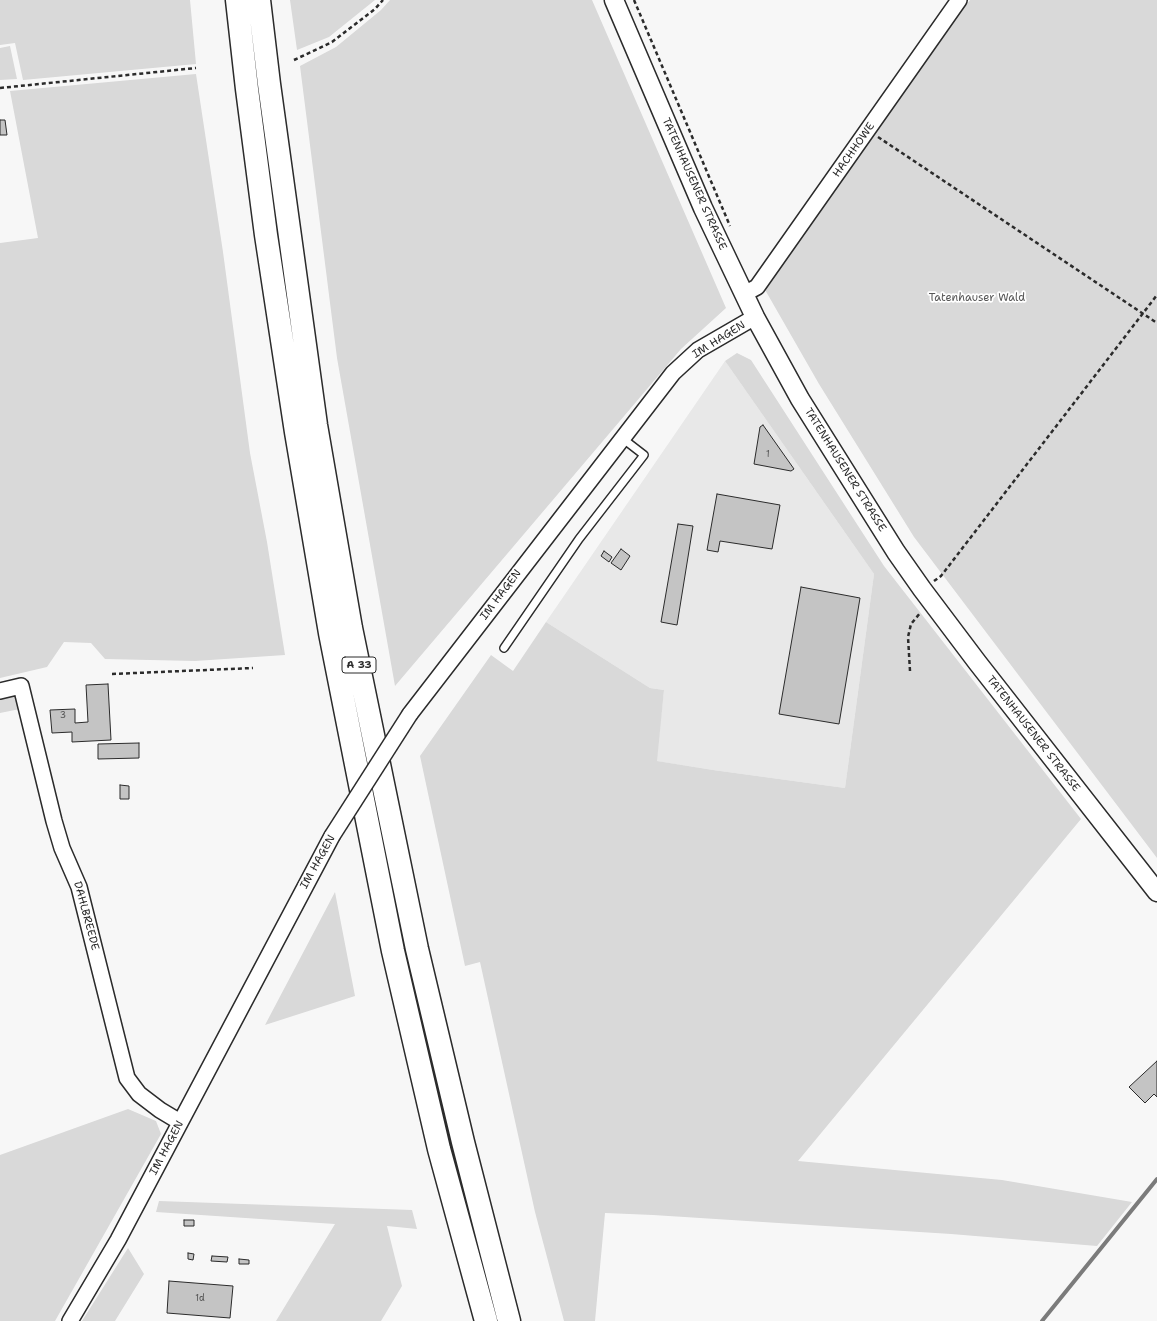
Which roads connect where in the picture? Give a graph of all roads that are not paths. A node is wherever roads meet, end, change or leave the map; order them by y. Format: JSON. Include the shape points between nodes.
{"nodes":[{"id":1,"x":237,"y":0,"type":"edge"},
{"id":2,"x":259,"y":0,"type":"edge"},
{"id":3,"x":614,"y":0,"type":"edge"},
{"id":4,"x":959,"y":0,"type":"edge"},
{"id":5,"x":744,"y":294,"type":"junction"},
{"id":6,"x":755,"y":317,"type":"junction"},
{"id":7,"x":622,"y":438,"type":"junction"},
{"id":8,"x":504,"y":648,"type":"dead end"},
{"id":9,"x":0,"y":690,"type":"edge"},
{"id":10,"x":1157,"y":892,"type":"edge"},
{"id":11,"x":180,"y":1122,"type":"junction"},
{"id":12,"x":70,"y":1321,"type":"edge"},
{"id":13,"x":486,"y":1321,"type":"edge"},
{"id":14,"x":509,"y":1321,"type":"edge"}],
"edges":[{"from":1,"to":13,"type":"highway","number":"A 33","via":[[269,251],[330,633],[395,959],[439,1148]]},
{"from":2,"to":14,"type":"highway","number":"A 33","via":[[316,425],[352,628],[417,949]]},
{"from":3,"to":5,"type":"street","name":"TATENHAUSENER STRASSE","via":[[703,208]]},
{"from":4,"to":5,"type":"street","name":"HACHHOWE","via":[[757,287]]},
{"from":5,"to":6,"type":"street","name":"TATENHAUSENER STRASSE"},
{"from":6,"to":7,"type":"street","name":"IM HAGEN","via":[[698,350],[673,373]]},
{"from":6,"to":10,"type":"street","name":"TATENHAUSENER STRASSE","via":[[800,399],[896,552],[935,596]]},
{"from":7,"to":8,"type":"lane","via":[[644,455],[580,539]]},
{"from":7,"to":11,"type":"street","name":"IM HAGEN","bridge":true,"via":[[410,714],[332,836]]},
{"from":9,"to":11,"type":"street","name":"DAHLBREEDE","via":[[21,686],[54,821],[62,848],[79,887],[127,1078],[139,1094]]},
{"from":11,"to":12,"type":"street","name":"IM HAGEN","via":[[118,1240]]}]}
